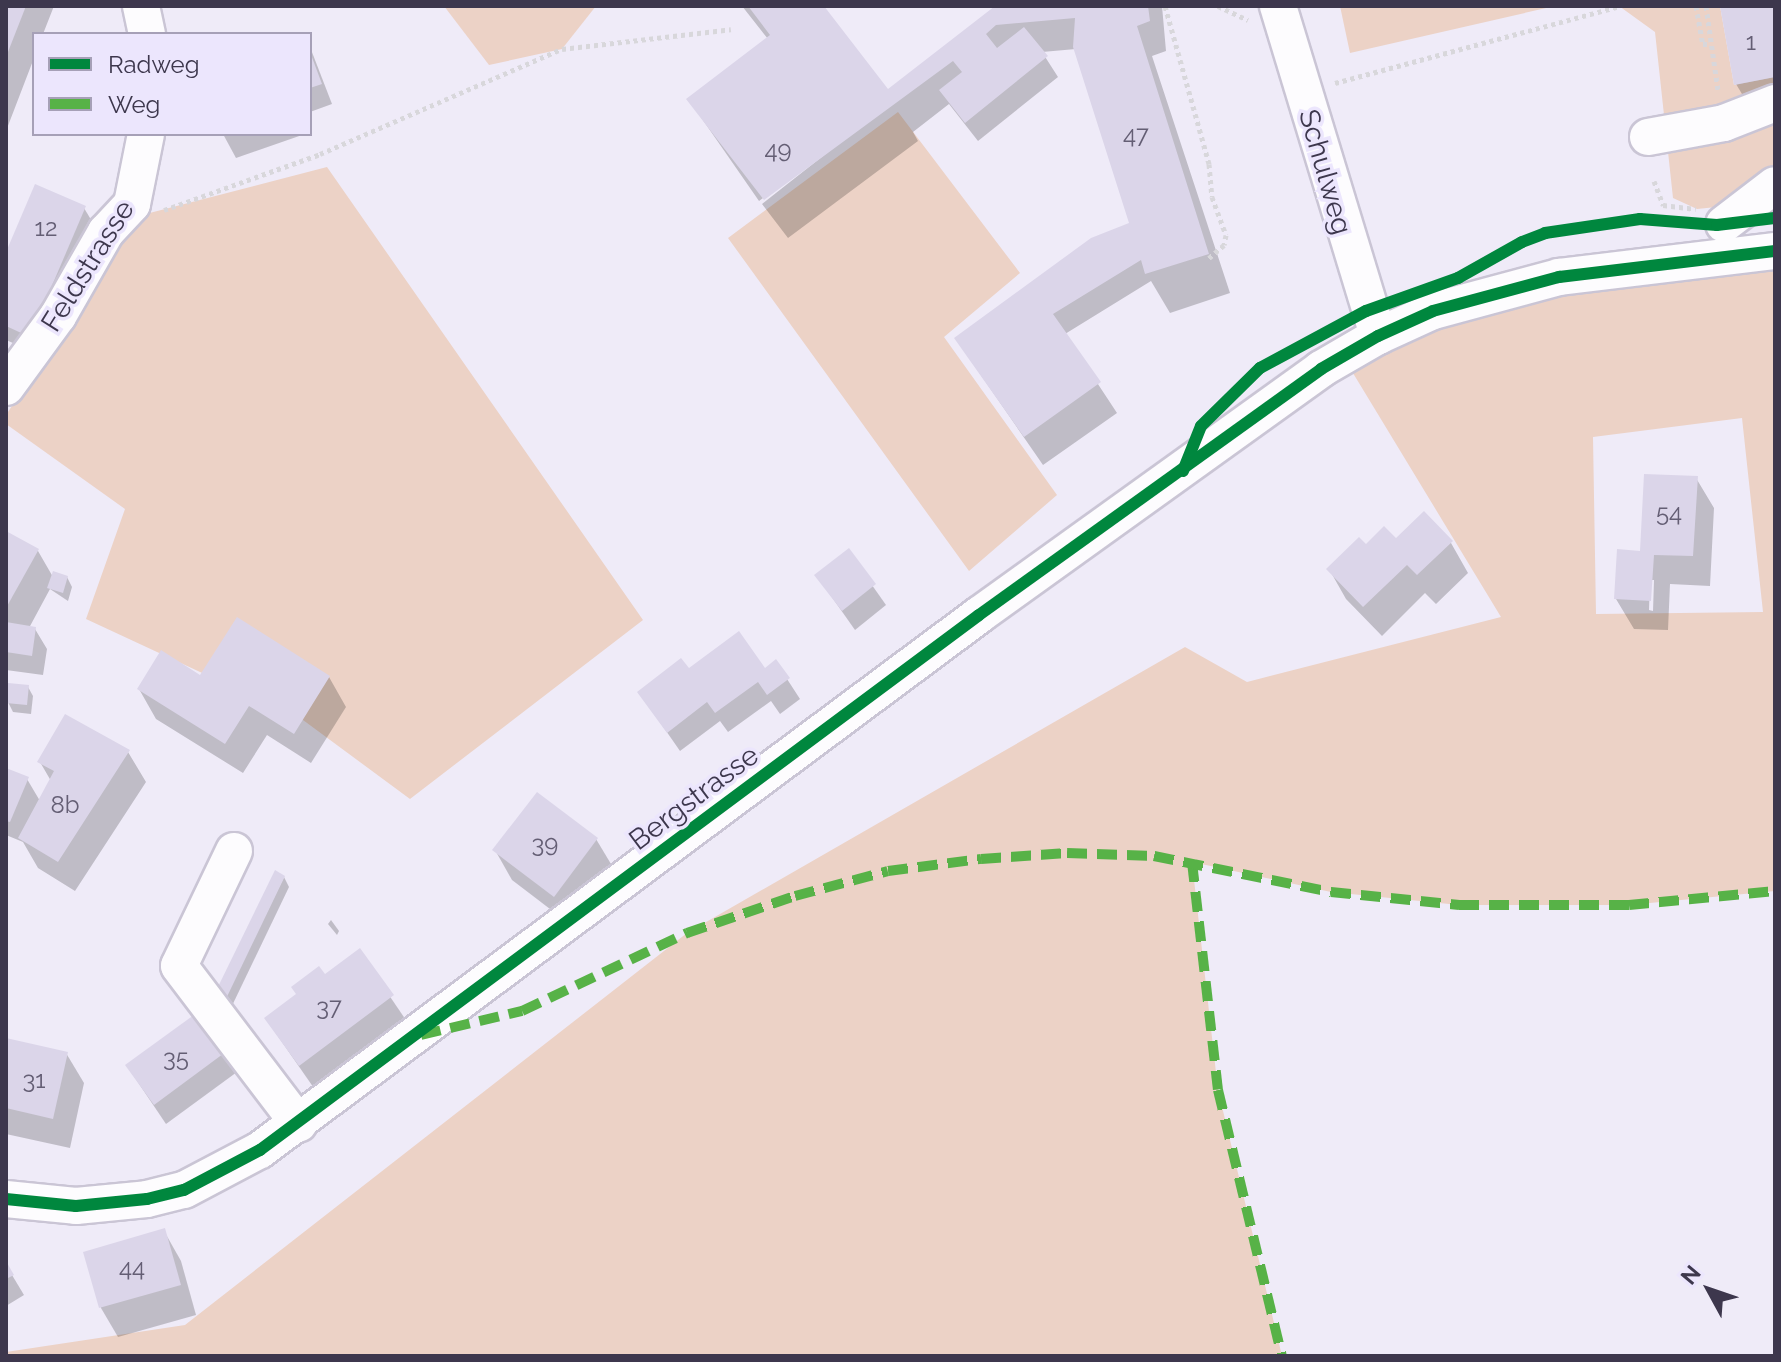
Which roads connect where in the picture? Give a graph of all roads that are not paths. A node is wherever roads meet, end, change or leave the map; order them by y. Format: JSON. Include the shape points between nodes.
{"nodes":[{"id":1,"x":141,"y":6,"type":"edge"},
{"id":2,"x":1278,"y":6,"type":"edge"},
{"id":3,"x":147,"y":32,"type":"edge"},
{"id":4,"x":1775,"y":103,"type":"edge"},
{"id":5,"x":146,"y":136,"type":"edge"},
{"id":6,"x":1648,"y":137,"type":"dead end"},
{"id":7,"x":1775,"y":185,"type":"edge"},
{"id":8,"x":1712,"y":224,"type":"road end"},
{"id":9,"x":1775,"y":251,"type":"edge"},
{"id":10,"x":1378,"y":336,"type":"junction"},
{"id":11,"x":6,"y":387,"type":"edge"},
{"id":12,"x":234,"y":851,"type":"dead end"},
{"id":13,"x":299,"y":1124,"type":"junction"},
{"id":14,"x":6,"y":1199,"type":"edge"}],
"edges":[{"from":1,"to":3,"type":"street"},
{"from":2,"to":10,"type":"street","name":"Schulweg"},
{"from":4,"to":6,"type":"street","via":[[1724,123]]},
{"from":5,"to":11,"type":"street","name":"Feldstrasse","via":[[132,204],[106,232],[58,316]]},
{"from":7,"to":8,"type":"street"},
{"from":9,"to":10,"type":"street","name":"Bergstrasse","via":[[1559,277],[1433,311]]},
{"from":10,"to":13,"type":"street","name":"Bergstrasse","via":[[1321,369],[979,615]]},
{"from":12,"to":13,"type":"street","via":[[179,966]]},
{"from":13,"to":14,"type":"street","name":"Bergstrasse","via":[[184,1190],[111,1205]]}]}
